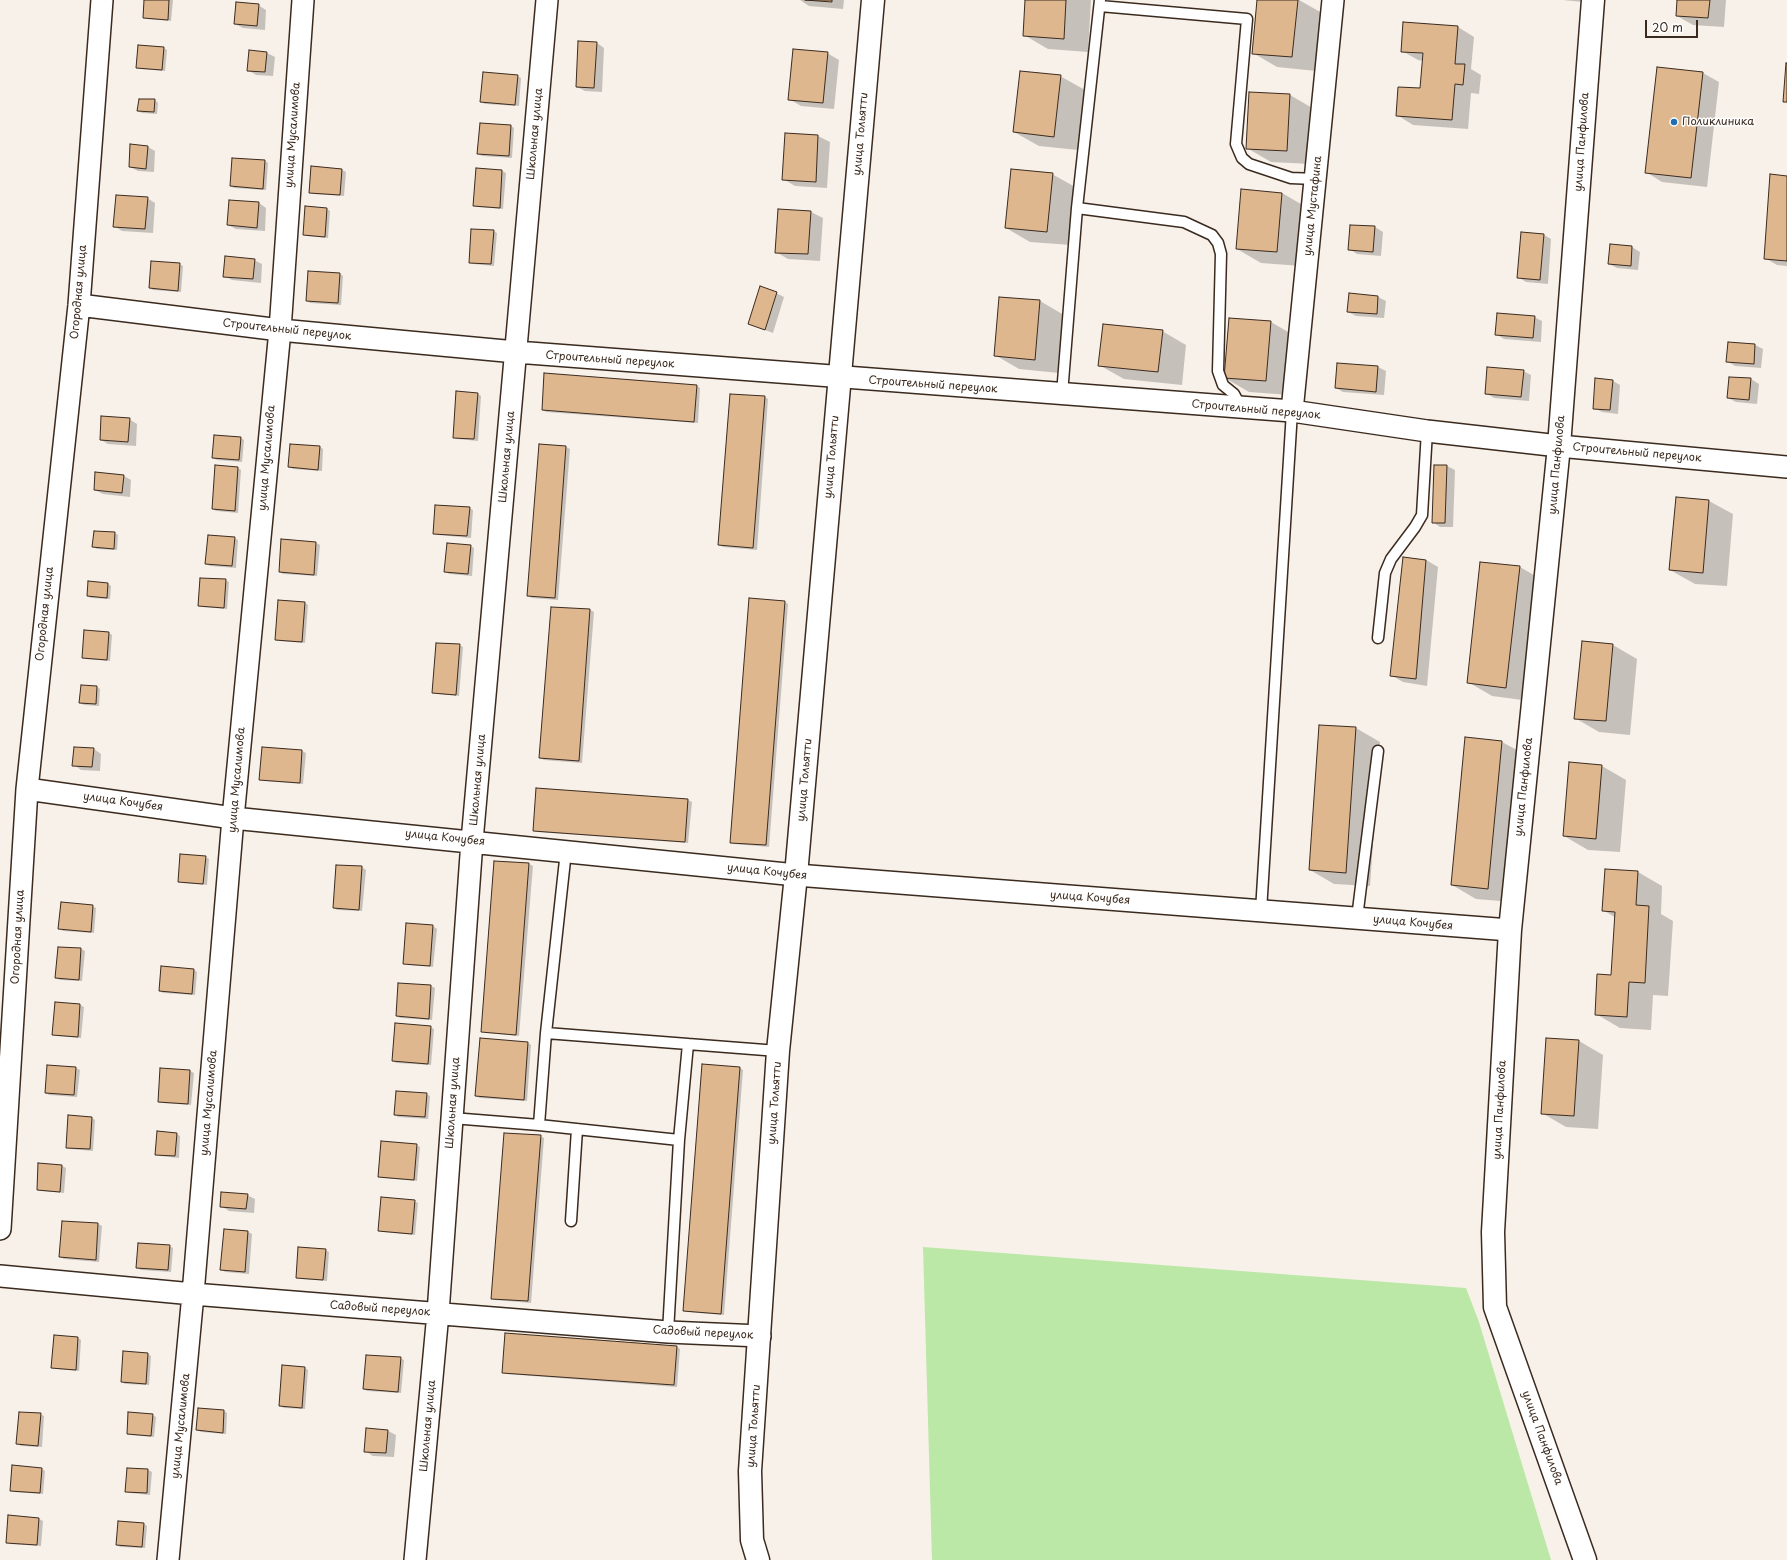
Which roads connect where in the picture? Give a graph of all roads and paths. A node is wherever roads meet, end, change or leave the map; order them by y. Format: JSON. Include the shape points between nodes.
{"nodes":[{"id":1,"x":102,"y":0,"type":"edge"},
{"id":2,"x":303,"y":0,"type":"edge"},
{"id":3,"x":547,"y":0,"type":"edge"},
{"id":4,"x":873,"y":0,"type":"edge"},
{"id":5,"x":1333,"y":0,"type":"edge"},
{"id":6,"x":1593,"y":0,"type":"edge"},
{"id":7,"x":1100,"y":3,"type":"edge"},
{"id":8,"x":1315,"y":179,"type":"junction"},
{"id":9,"x":1077,"y":208,"type":"junction"},
{"id":10,"x":79,"y":305,"type":"junction"},
{"id":11,"x":280,"y":330,"type":"junction"},
{"id":12,"x":516,"y":352,"type":"junction"},
{"id":13,"x":839,"y":378,"type":"junction"},
{"id":14,"x":1062,"y":394,"type":"junction"},
{"id":15,"x":1241,"y":407,"type":"junction"},
{"id":16,"x":1292,"y":411,"type":"junction"},
{"id":17,"x":1427,"y":431,"type":"junction"},
{"id":18,"x":1559,"y":446,"type":"junction"},
{"id":19,"x":1787,"y":467,"type":"edge"},
{"id":20,"x":1378,"y":638,"type":"dead end"},
{"id":21,"x":1378,"y":751,"type":"dead end"},
{"id":22,"x":27,"y":789,"type":"junction"},
{"id":23,"x":233,"y":818,"type":"junction"},
{"id":24,"x":472,"y":841,"type":"junction"},
{"id":25,"x":566,"y":851,"type":"junction"},
{"id":26,"x":796,"y":875,"type":"junction"},
{"id":27,"x":1261,"y":911,"type":"junction"},
{"id":28,"x":1357,"y":918,"type":"junction"},
{"id":29,"x":1510,"y":930,"type":"junction"},
{"id":30,"x":546,"y":1033,"type":"junction"},
{"id":31,"x":688,"y":1044,"type":"junction"},
{"id":32,"x":778,"y":1051,"type":"junction"},
{"id":33,"x":452,"y":1118,"type":"junction"},
{"id":34,"x":539,"y":1125,"type":"junction"},
{"id":35,"x":577,"y":1129,"type":"junction"},
{"id":36,"x":679,"y":1140,"type":"junction"},
{"id":37,"x":571,"y":1221,"type":"dead end"},
{"id":38,"x":0,"y":1229,"type":"edge"},
{"id":39,"x":0,"y":1276,"type":"edge"},
{"id":40,"x":193,"y":1294,"type":"junction"},
{"id":41,"x":438,"y":1313,"type":"junction"},
{"id":42,"x":668,"y":1332,"type":"junction"},
{"id":43,"x":760,"y":1336,"type":"junction"},
{"id":44,"x":168,"y":1560,"type":"edge"},
{"id":45,"x":416,"y":1560,"type":"edge"},
{"id":46,"x":758,"y":1560,"type":"edge"},
{"id":47,"x":1585,"y":1560,"type":"edge"}],
"edges":[{"from":1,"to":10,"type":"street","name":"Огородная улица"},
{"from":2,"to":11,"type":"street","name":"улица Мусалимова"},
{"from":3,"to":12,"type":"street","name":"Школьная улица"},
{"from":4,"to":13,"type":"street","name":"улица Тольятти"},
{"from":5,"to":8,"type":"street","name":"улица Мустафина"},
{"from":6,"to":18,"type":"street","name":"улица Панфилова"},
{"from":7,"to":8,"type":"lane","via":[[1247,19],[1236,144],[1242,158],[1249,164],[1291,178]]},
{"from":7,"to":9,"type":"lane"},
{"from":8,"to":16,"type":"street","name":"улица Мустафина"},
{"from":9,"to":14,"type":"lane"},
{"from":9,"to":15,"type":"lane","via":[[1184,222],[1212,234],[1221,254],[1218,371],[1223,385],[1234,394]]},
{"from":10,"to":11,"type":"street","name":"Строительный переулок"},
{"from":10,"to":22,"type":"street","name":"Огородная улица"},
{"from":11,"to":12,"type":"street","name":"Строительный переулок"},
{"from":11,"to":23,"type":"street","name":"улица Мусалимова"},
{"from":12,"to":13,"type":"street","name":"Строительный переулок"},
{"from":12,"to":24,"type":"street","name":"Школьная улица"},
{"from":13,"to":14,"type":"street","name":"Строительный переулок"},
{"from":13,"to":26,"type":"street","name":"улица Тольятти"},
{"from":14,"to":15,"type":"street","name":"Строительный переулок"},
{"from":15,"to":16,"type":"street","name":"Строительный переулок"},
{"from":16,"to":17,"type":"street","name":"Строительный переулок"},
{"from":16,"to":27,"type":"lane"},
{"from":17,"to":18,"type":"street","name":"Строительный переулок"},
{"from":17,"to":20,"type":"lane","via":[[1422,515],[1391,559],[1385,573]]},
{"from":18,"to":19,"type":"street","name":"Строительный переулок"},
{"from":18,"to":29,"type":"street","name":"улица Панфилова"},
{"from":21,"to":28,"type":"lane"},
{"from":22,"to":23,"type":"street","name":"улица Кочубея"},
{"from":22,"to":38,"type":"street","name":"Огородная улица"},
{"from":23,"to":24,"type":"street","name":"улица Кочубея"},
{"from":23,"to":40,"type":"street","name":"улица Мусалимова"},
{"from":24,"to":25,"type":"street","name":"улица Кочубея"},
{"from":24,"to":33,"type":"street","name":"Школьная улица"},
{"from":25,"to":26,"type":"street","name":"улица Кочубея"},
{"from":25,"to":30,"type":"lane"},
{"from":26,"to":27,"type":"street","name":"улица Кочубея"},
{"from":26,"to":32,"type":"street","name":"улица Тольятти"},
{"from":27,"to":28,"type":"street","name":"улица Кочубея"},
{"from":28,"to":29,"type":"street","name":"улица Кочубея"},
{"from":29,"to":47,"type":"street","name":"улица Панфилова","via":[[1493,1232],[1495,1307]]},
{"from":30,"to":31,"type":"lane"},
{"from":30,"to":34,"type":"lane"},
{"from":31,"to":32,"type":"lane"},
{"from":31,"to":36,"type":"lane"},
{"from":32,"to":43,"type":"street","name":"улица Тольятти"},
{"from":33,"to":34,"type":"lane"},
{"from":33,"to":41,"type":"street","name":"Школьная улица"},
{"from":34,"to":35,"type":"lane"},
{"from":35,"to":36,"type":"lane"},
{"from":35,"to":37,"type":"lane"},
{"from":36,"to":42,"type":"lane"},
{"from":39,"to":40,"type":"street","name":"Садовый переулок"},
{"from":40,"to":41,"type":"street","name":"Садовый переулок"},
{"from":40,"to":44,"type":"street","name":"улица Мусалимова"},
{"from":41,"to":42,"type":"street","name":"Садовый переулок"},
{"from":41,"to":45,"type":"street","name":"Школьная улица"},
{"from":42,"to":43,"type":"street","name":"Садовый переулок"},
{"from":43,"to":46,"type":"street","name":"улица Тольятти","via":[[750,1471],[752,1540]]}]}
